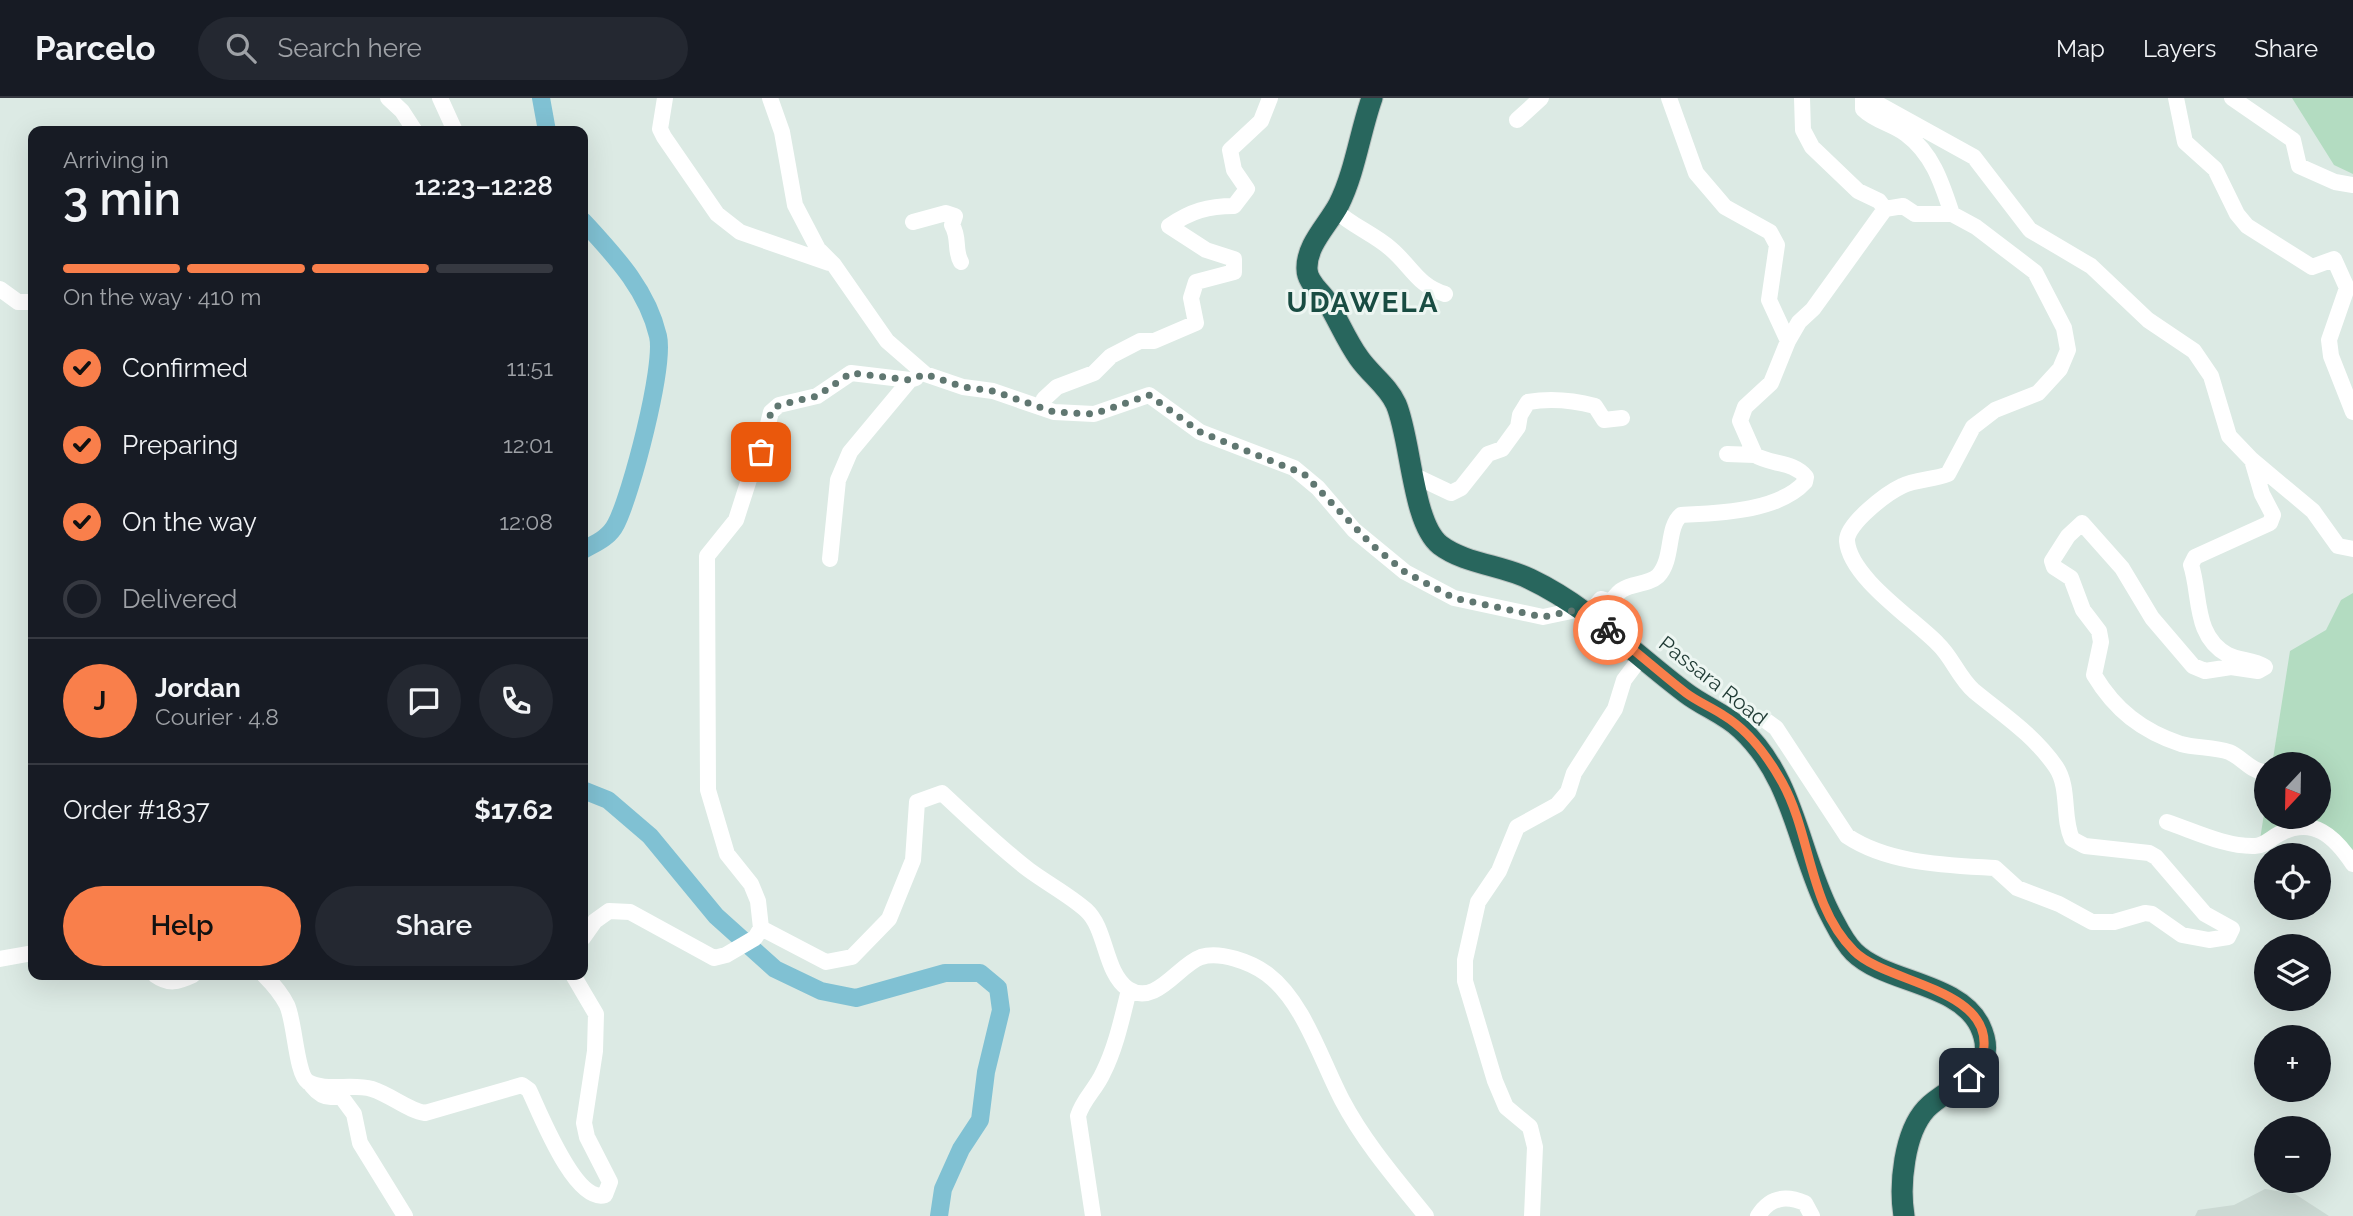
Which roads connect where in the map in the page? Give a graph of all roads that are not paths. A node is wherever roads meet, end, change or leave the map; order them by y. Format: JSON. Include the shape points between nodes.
{"nodes":[{"id":1,"x":388,"y":98,"type":"edge"},
{"id":2,"x":440,"y":98,"type":"edge"},
{"id":3,"x":665,"y":98,"type":"edge"},
{"id":4,"x":770,"y":98,"type":"edge"},
{"id":5,"x":1270,"y":98,"type":"edge"},
{"id":6,"x":1372,"y":98,"type":"edge"},
{"id":7,"x":1541,"y":98,"type":"edge"},
{"id":8,"x":1669,"y":98,"type":"edge"},
{"id":9,"x":1802,"y":98,"type":"edge"},
{"id":10,"x":2176,"y":98,"type":"edge"},
{"id":11,"x":2232,"y":98,"type":"edge"},
{"id":12,"x":1863,"y":99,"type":"edge"},
{"id":13,"x":1517,"y":120,"type":"dead end"},
{"id":14,"x":412,"y":126,"type":"edge"},
{"id":15,"x":454,"y":126,"type":"edge"},
{"id":16,"x":2353,"y":185,"type":"edge"},
{"id":17,"x":1885,"y":209,"type":"junction"},
{"id":18,"x":1335,"y":210,"type":"junction"},
{"id":19,"x":1952,"y":214,"type":"junction"},
{"id":20,"x":913,"y":222,"type":"dead end"},
{"id":21,"x":961,"y":262,"type":"dead end"},
{"id":22,"x":834,"y":265,"type":"junction"},
{"id":23,"x":0,"y":289,"type":"edge"},
{"id":24,"x":1445,"y":294,"type":"dead end"},
{"id":25,"x":28,"y":302,"type":"edge"},
{"id":26,"x":1788,"y":341,"type":"junction"},
{"id":27,"x":917,"y":377,"type":"junction"},
{"id":28,"x":1044,"y":398,"type":"dead end"},
{"id":29,"x":2353,"y":412,"type":"edge"},
{"id":30,"x":1622,"y":418,"type":"dead end"},
{"id":31,"x":1727,"y":454,"type":"dead end"},
{"id":32,"x":1755,"y":455,"type":"junction"},
{"id":33,"x":2252,"y":460,"type":"junction"},
{"id":34,"x":1413,"y":475,"type":"junction"},
{"id":35,"x":2353,"y":549,"type":"edge"},
{"id":36,"x":830,"y":559,"type":"dead end"},
{"id":37,"x":1585,"y":611,"type":"junction"},
{"id":38,"x":1642,"y":656,"type":"junction"},
{"id":39,"x":1741,"y":729,"type":"junction"},
{"id":40,"x":2254,"y":768,"type":"edge"},
{"id":41,"x":2167,"y":822,"type":"dead end"},
{"id":42,"x":2353,"y":864,"type":"edge"},
{"id":43,"x":588,"y":930,"type":"edge"},
{"id":44,"x":758,"y":933,"type":"junction"},
{"id":45,"x":28,"y":954,"type":"edge"},
{"id":46,"x":0,"y":959,"type":"edge"},
{"id":47,"x":163,"y":980,"type":"edge"},
{"id":48,"x":182,"y":980,"type":"edge"},
{"id":49,"x":268,"y":980,"type":"edge"},
{"id":50,"x":576,"y":980,"type":"edge"},
{"id":51,"x":1129,"y":989,"type":"junction"},
{"id":52,"x":308,"y":1082,"type":"junction"},
{"id":53,"x":405,"y":1216,"type":"edge"},
{"id":54,"x":1093,"y":1216,"type":"edge"},
{"id":55,"x":1426,"y":1216,"type":"edge"},
{"id":56,"x":1532,"y":1216,"type":"edge"},
{"id":57,"x":1758,"y":1216,"type":"edge"},
{"id":58,"x":1812,"y":1216,"type":"edge"},
{"id":59,"x":1905,"y":1216,"type":"edge"}],
"edges":[{"from":1,"to":14,"type":"street"},
{"from":2,"to":15,"type":"street"},
{"from":3,"to":22,"type":"street","via":[[660,129],[717,214],[740,232]]},
{"from":4,"to":22,"type":"street","via":[[782,132],[795,205],[818,249]]},
{"from":5,"to":28,"type":"street","via":[[1261,121],[1230,150],[1234,170],[1247,189],[1234,206],[1207,206],[1169,226],[1206,250],[1234,259],[1234,272],[1196,282],[1191,299],[1196,323],[1154,341],[1140,341],[1111,356],[1094,373],[1057,387]]},
{"from":6,"to":18,"type":"highway","name":"Passara Road"},
{"from":7,"to":13,"type":"street"},
{"from":8,"to":26,"type":"street","via":[[1696,173],[1725,206],[1770,232],[1777,245],[1769,300]]},
{"from":9,"to":17,"type":"street","via":[[1803,130],[1812,147],[1858,191]]},
{"from":10,"to":29,"type":"street","via":[[2185,142],[2215,169],[2247,226],[2312,267],[2334,259],[2347,288],[2329,340]]},
{"from":11,"to":16,"type":"street","via":[[2293,140],[2299,166]]},
{"from":12,"to":19,"type":"street","via":[[1863,109],[1907,134],[1936,167]]},
{"from":12,"to":33,"type":"street","via":[[1974,157],[2030,230],[2091,266],[2148,320],[2194,351],[2211,376],[2229,436]]},
{"from":17,"to":19,"type":"street","via":[[1903,206],[1915,214]]},
{"from":17,"to":26,"type":"street"},
{"from":18,"to":24,"type":"street","via":[[1389,247],[1428,289]]},
{"from":18,"to":34,"type":"highway","name":"Passara Road","via":[[1307,254],[1307,276],[1360,360],[1396,404]]},
{"from":19,"to":39,"type":"street","via":[[2035,272],[2064,328],[2068,350],[2060,369],[2038,393],[1995,410],[1973,428],[1948,474],[1903,485],[1868,509],[1849,533],[1851,553],[1869,582],[1940,645],[1972,689],[2012,719],[2057,768],[2072,839],[2084,846],[2149,853],[2205,914],[2232,929],[2228,937],[2209,940],[2182,934],[2152,914],[2092,922],[2017,888],[1995,867],[1924,864],[1857,842],[1847,836],[1776,728],[1755,718]]},
{"from":20,"to":21,"type":"street","via":[[946,213],[955,216],[952,225]]},
{"from":22,"to":27,"type":"street"},
{"from":23,"to":25,"type":"street","via":[[18,302]]},
{"from":26,"to":32,"type":"street","via":[[1772,383],[1745,407],[1740,421]]},
{"from":27,"to":36,"type":"street","via":[[850,452],[838,480]]},
{"from":27,"to":37,"type":"street","via":[[993,391],[1054,412],[1094,414],[1149,395],[1200,432],[1304,474],[1364,538],[1405,572],[1454,598],[1543,617]]},
{"from":27,"to":44,"type":"street","via":[[851,373],[817,396],[779,405],[771,412],[736,520],[707,556],[708,790],[727,853],[758,901]]},
{"from":30,"to":34,"type":"street","via":[[1604,420],[1595,406],[1558,398],[1528,402],[1502,449],[1488,454],[1461,488],[1451,493]]},
{"from":31,"to":32,"type":"street"},
{"from":32,"to":37,"type":"street","via":[[1792,467],[1801,472],[1805,482],[1754,507],[1681,515],[1658,576],[1622,589],[1611,602],[1601,599]]},
{"from":33,"to":35,"type":"street","via":[[2313,511],[2338,546]]},
{"from":33,"to":40,"type":"street","via":[[2273,515],[2270,523],[2196,557],[2191,565],[2197,583],[2197,611],[2218,648],[2265,667],[2258,671],[2231,667],[2204,671],[2193,666],[2152,618],[2122,568],[2082,523],[2052,561],[2071,579],[2083,610],[2099,631],[2094,675],[2130,721],[2181,744],[2230,752]]},
{"from":34,"to":37,"type":"highway","name":"Passara Road","via":[[1429,529],[1442,546],[1529,578]]},
{"from":37,"to":38,"type":"highway","name":"Passara Road"},
{"from":38,"to":39,"type":"highway","name":"Passara Road"},
{"from":38,"to":56,"type":"street","via":[[1624,680],[1615,709],[1574,773],[1568,792],[1556,805],[1517,827],[1499,872],[1478,902],[1465,960],[1465,981],[1495,1081],[1506,1107],[1530,1126],[1535,1147]]},
{"from":39,"to":59,"type":"highway","name":"Passara Road","via":[[1783,784],[1813,881],[1854,952],[1867,962],[1932,988],[1960,1005],[1981,1028],[1984,1042],[1979,1068],[1928,1107],[1912,1132],[1903,1185]]},
{"from":41,"to":42,"type":"street","via":[[2240,845],[2259,846],[2282,832],[2306,826],[2329,833]]},
{"from":43,"to":44,"type":"street","via":[[609,911],[630,912],[674,933],[709,957],[726,955]]},
{"from":44,"to":51,"type":"street","via":[[826,962],[852,957],[889,919],[913,860],[917,803],[942,793],[1027,869],[1088,912],[1120,980]]},
{"from":45,"to":46,"type":"street"},
{"from":47,"to":48,"type":"street"},
{"from":49,"to":52,"type":"street","via":[[287,1004],[296,1029],[301,1074]]},
{"from":50,"to":52,"type":"street","via":[[596,1013],[584,1123],[610,1182],[605,1195],[590,1195],[561,1158],[529,1090],[522,1085],[425,1113],[414,1112],[398,1099],[371,1089]]},
{"from":51,"to":54,"type":"street","via":[[1111,1056],[1078,1116]]},
{"from":51,"to":55,"type":"street","via":[[1145,993],[1161,987],[1202,957],[1219,956],[1265,973],[1278,984],[1319,1046],[1342,1101]]},
{"from":52,"to":53,"type":"street","via":[[319,1095],[340,1095],[354,1114],[360,1143]]},
{"from":57,"to":58,"type":"street","via":[[1774,1199],[1791,1197],[1805,1203]]}]}
